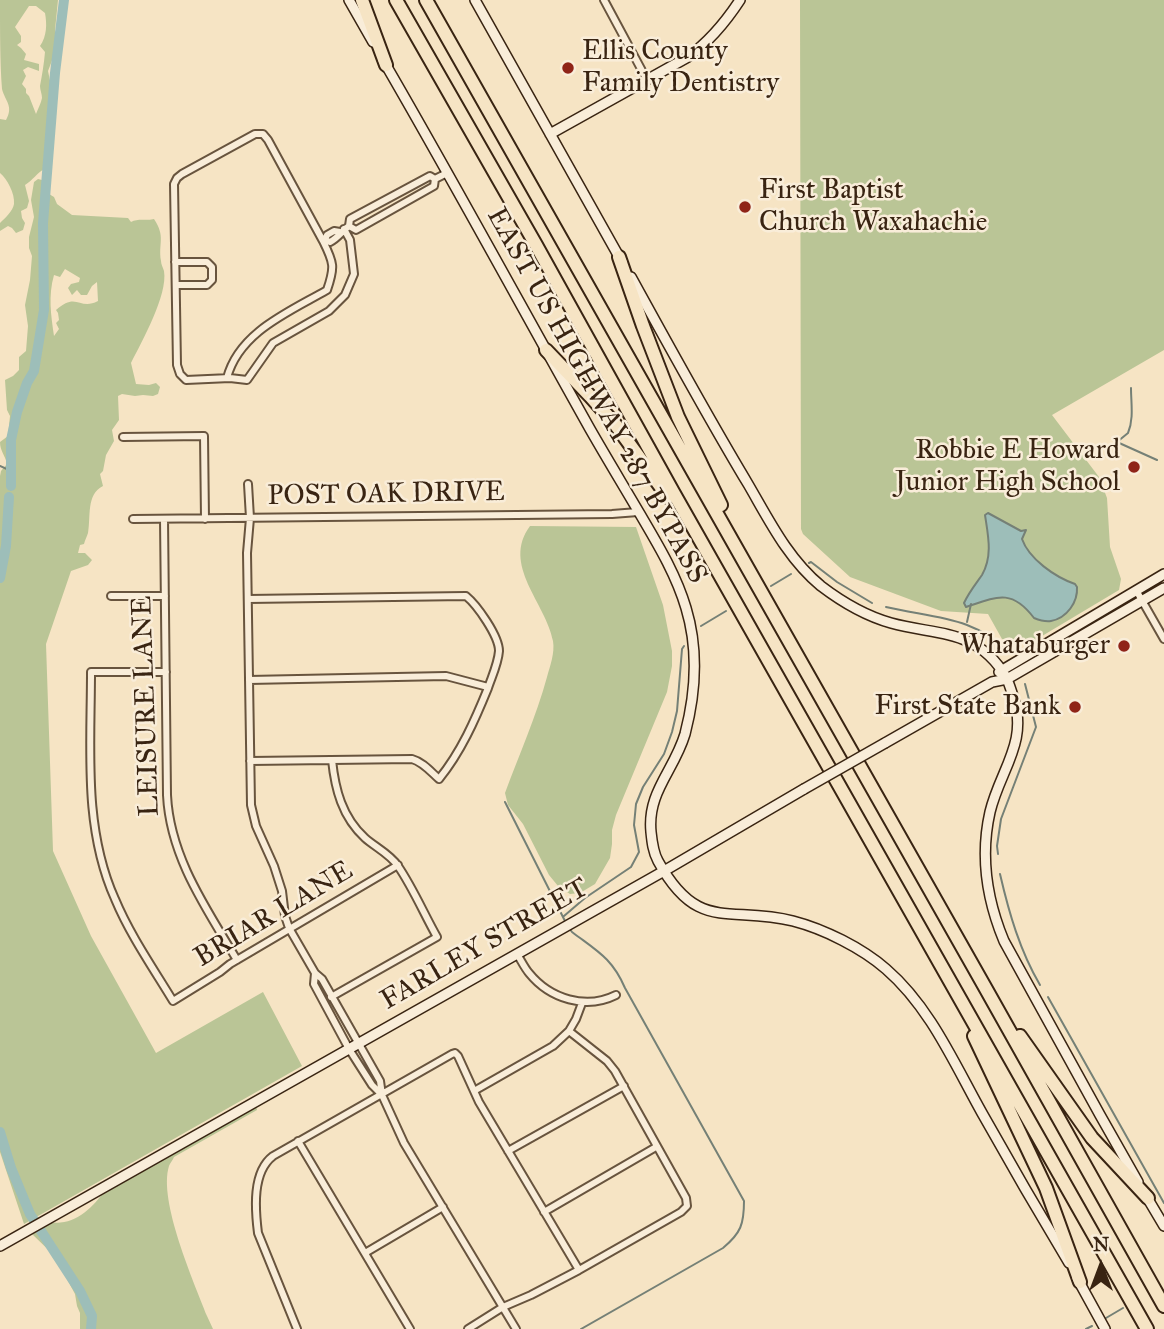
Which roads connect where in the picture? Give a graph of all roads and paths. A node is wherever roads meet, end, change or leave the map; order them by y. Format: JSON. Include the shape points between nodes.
{"nodes":[{"id":1,"x":349,"y":0,"type":"edge"},
{"id":2,"x":362,"y":0,"type":"edge"},
{"id":3,"x":396,"y":0,"type":"edge"},
{"id":4,"x":426,"y":0,"type":"edge"},
{"id":5,"x":475,"y":0,"type":"edge"},
{"id":6,"x":604,"y":0,"type":"edge"},
{"id":7,"x":740,"y":0,"type":"edge"},
{"id":8,"x":386,"y":65,"type":"junction"},
{"id":9,"x":647,"y":80,"type":"junction"},
{"id":10,"x":550,"y":134,"type":"junction"},
{"id":11,"x":447,"y":173,"type":"junction"},
{"id":12,"x":435,"y":179,"type":"junction"},
{"id":13,"x":344,"y":229,"type":"junction"},
{"id":14,"x":324,"y":241,"type":"junction"},
{"id":15,"x":619,"y":257,"type":"junction"},
{"id":16,"x":175,"y":262,"type":"junction"},
{"id":17,"x":176,"y":285,"type":"junction"},
{"id":18,"x":546,"y":350,"type":"junction"},
{"id":19,"x":227,"y":378,"type":"junction"},
{"id":20,"x":123,"y":438,"type":"dead end"},
{"id":21,"x":248,"y":484,"type":"dead end"},
{"id":22,"x":638,"y":512,"type":"junction"},
{"id":23,"x":250,"y":518,"type":"junction"},
{"id":24,"x":133,"y":519,"type":"dead end"},
{"id":25,"x":164,"y":519,"type":"junction"},
{"id":26,"x":205,"y":519,"type":"junction"},
{"id":27,"x":706,"y":549,"type":"junction"},
{"id":28,"x":745,"y":564,"type":"junction"},
{"id":29,"x":1164,"y":574,"type":"edge"},
{"id":30,"x":1164,"y":588,"type":"edge"},
{"id":31,"x":1136,"y":590,"type":"junction"},
{"id":32,"x":111,"y":596,"type":"dead end"},
{"id":33,"x":165,"y":596,"type":"junction"},
{"id":34,"x":248,"y":598,"type":"junction"},
{"id":35,"x":1142,"y":601,"type":"junction"},
{"id":36,"x":1164,"y":639,"type":"edge"},
{"id":37,"x":1001,"y":670,"type":"junction"},
{"id":38,"x":166,"y":672,"type":"junction"},
{"id":39,"x":1007,"y":678,"type":"junction"},
{"id":40,"x":249,"y":680,"type":"junction"},
{"id":41,"x":992,"y":682,"type":"junction"},
{"id":42,"x":488,"y":687,"type":"junction"},
{"id":43,"x":332,"y":760,"type":"junction"},
{"id":44,"x":250,"y":761,"type":"junction"},
{"id":45,"x":398,"y":865,"type":"junction"},
{"id":46,"x":664,"y":871,"type":"junction"},
{"id":47,"x":289,"y":928,"type":"junction"},
{"id":48,"x":953,"y":932,"type":"junction"},
{"id":49,"x":517,"y":954,"type":"junction"},
{"id":50,"x":237,"y":960,"type":"junction"},
{"id":51,"x":315,"y":973,"type":"junction"},
{"id":52,"x":617,"y":995,"type":"dead end"},
{"id":53,"x":333,"y":997,"type":"junction"},
{"id":54,"x":323,"y":1001,"type":"junction"},
{"id":55,"x":582,"y":1003,"type":"junction"},
{"id":56,"x":965,"y":1006,"type":"junction"},
{"id":57,"x":569,"y":1031,"type":"junction"},
{"id":58,"x":353,"y":1046,"type":"junction"},
{"id":59,"x":624,"y":1086,"type":"junction"},
{"id":60,"x":474,"y":1091,"type":"junction"},
{"id":61,"x":382,"y":1095,"type":"junction"},
{"id":62,"x":298,"y":1142,"type":"junction"},
{"id":63,"x":656,"y":1147,"type":"junction"},
{"id":64,"x":508,"y":1151,"type":"junction"},
{"id":65,"x":1148,"y":1198,"type":"junction"},
{"id":66,"x":443,"y":1207,"type":"junction"},
{"id":67,"x":544,"y":1212,"type":"junction"},
{"id":68,"x":1163,"y":1223,"type":"edge"},
{"id":69,"x":0,"y":1246,"type":"edge"},
{"id":70,"x":365,"y":1253,"type":"junction"},
{"id":71,"x":579,"y":1270,"type":"junction"},
{"id":72,"x":1080,"y":1282,"type":"junction"},
{"id":73,"x":1164,"y":1306,"type":"edge"},
{"id":74,"x":503,"y":1307,"type":"junction"},
{"id":75,"x":297,"y":1329,"type":"edge"},
{"id":76,"x":410,"y":1329,"type":"edge"},
{"id":77,"x":468,"y":1329,"type":"edge"},
{"id":78,"x":516,"y":1329,"type":"edge"},
{"id":79,"x":1105,"y":1329,"type":"edge"},
{"id":80,"x":1147,"y":1329,"type":"edge"}],
"edges":[{"from":1,"to":8,"type":"main road","name":"EAST US HIGHWAY 287 BYPASS"},
{"from":2,"to":8,"type":"highway"},
{"from":3,"to":27,"type":"highway"},
{"from":4,"to":28,"type":"highway"},
{"from":5,"to":10,"type":"main road"},
{"from":6,"to":9,"type":"street"},
{"from":7,"to":9,"type":"main road","via":[[703,46]]},
{"from":8,"to":11,"type":"main road","name":"EAST US HIGHWAY 287 BYPASS"},
{"from":9,"to":10,"type":"main road"},
{"from":10,"to":15,"type":"main road"},
{"from":11,"to":12,"type":"street"},
{"from":11,"to":18,"type":"main road","name":"EAST US HIGHWAY 287 BYPASS"},
{"from":12,"to":13,"type":"street","via":[[430,176],[350,219]]},
{"from":12,"to":13,"type":"street","via":[[434,186],[356,230]]},
{"from":13,"to":14,"type":"street","via":[[337,238]]},
{"from":13,"to":19,"type":"street","via":[[354,274],[345,295],[330,311],[273,343],[247,380]]},
{"from":14,"to":16,"type":"street","via":[[268,140],[255,134],[177,178]]},
{"from":14,"to":19,"type":"street","via":[[332,259],[327,290],[258,331],[230,366]]},
{"from":15,"to":28,"type":"highway","via":[[678,416]]},
{"from":15,"to":37,"type":"main road","via":[[792,557],[820,585],[858,610],[891,623],[970,640]]},
{"from":16,"to":17,"type":"street"},
{"from":16,"to":17,"type":"street","via":[[207,262],[212,267],[207,285]]},
{"from":17,"to":19,"type":"street","via":[[180,374],[186,380]]},
{"from":18,"to":22,"type":"main road","name":"EAST US HIGHWAY 287 BYPASS"},
{"from":18,"to":27,"type":"highway","via":[[615,424]]},
{"from":20,"to":26,"type":"street","via":[[204,436]]},
{"from":21,"to":23,"type":"street"},
{"from":22,"to":23,"type":"street","name":"POST OAK DRIVE"},
{"from":22,"to":46,"type":"main road","name":"EAST US HIGHWAY 287 BYPASS","via":[[677,583],[694,645],[694,686],[684,739],[651,808],[652,846]]},
{"from":23,"to":26,"type":"street","name":"POST OAK DRIVE"},
{"from":23,"to":34,"type":"street"},
{"from":24,"to":25,"type":"street","name":"POST OAK DRIVE"},
{"from":25,"to":26,"type":"street","name":"POST OAK DRIVE"},
{"from":25,"to":33,"type":"street","name":"LEISURE LANE"},
{"from":27,"to":56,"type":"highway"},
{"from":28,"to":48,"type":"highway"},
{"from":29,"to":31,"type":"main road"},
{"from":30,"to":35,"type":"main road"},
{"from":31,"to":35,"type":"street"},
{"from":31,"to":37,"type":"main road"},
{"from":32,"to":33,"type":"street"},
{"from":33,"to":38,"type":"street","name":"LEISURE LANE"},
{"from":34,"to":40,"type":"street"},
{"from":34,"to":42,"type":"street","via":[[466,596],[479,609],[498,644]]},
{"from":35,"to":36,"type":"street"},
{"from":35,"to":39,"type":"main road"},
{"from":37,"to":39,"type":"main road"},
{"from":37,"to":41,"type":"main road"},
{"from":38,"to":50,"type":"street","name":"LEISURE LANE","via":[[170,824],[189,878]]},
{"from":38,"to":50,"type":"street","name":"BRIAR LANE","via":[[91,672],[92,807],[97,842],[115,900],[173,1002]]},
{"from":39,"to":41,"type":"main road"},
{"from":39,"to":65,"type":"main road","via":[[1019,726],[990,814],[986,849],[989,900],[1004,941]]},
{"from":40,"to":42,"type":"street","via":[[446,677]]},
{"from":40,"to":44,"type":"street"},
{"from":41,"to":46,"type":"main road","name":"FARLEY STREET","bridge":true},
{"from":42,"to":43,"type":"street","via":[[454,762],[439,779],[418,761]]},
{"from":43,"to":44,"type":"street"},
{"from":43,"to":45,"type":"street","via":[[337,792],[350,820]]},
{"from":44,"to":47,"type":"street","via":[[253,819],[274,866]]},
{"from":45,"to":47,"type":"street","name":"BRIAR LANE"},
{"from":45,"to":53,"type":"street","via":[[437,937]]},
{"from":46,"to":49,"type":"main road","name":"FARLEY STREET"},
{"from":46,"to":72,"type":"main road","name":"EAST US HIGHWAY 287 BYPASS","via":[[678,892],[700,909],[796,922],[862,952],[899,981],[935,1029]]},
{"from":47,"to":50,"type":"street","name":"BRIAR LANE"},
{"from":47,"to":51,"type":"street"},
{"from":48,"to":65,"type":"highway","via":[[964,940],[1014,1027],[1092,1138]]},
{"from":48,"to":73,"type":"highway"},
{"from":49,"to":55,"type":"street","via":[[541,986]]},
{"from":49,"to":58,"type":"main road","name":"FARLEY STREET"},
{"from":51,"to":53,"type":"street"},
{"from":51,"to":54,"type":"street","via":[[314,984]]},
{"from":52,"to":55,"type":"street"},
{"from":53,"to":54,"type":"street"},
{"from":53,"to":58,"type":"street"},
{"from":54,"to":58,"type":"street"},
{"from":55,"to":57,"type":"street"},
{"from":56,"to":72,"type":"highway","via":[[972,1033],[1046,1188]]},
{"from":56,"to":80,"type":"highway"},
{"from":57,"to":59,"type":"street","via":[[607,1061]]},
{"from":57,"to":60,"type":"street","via":[[552,1046]]},
{"from":58,"to":61,"type":"street","via":[[372,1085]]},
{"from":58,"to":69,"type":"main road","name":"FARLEY STREET"},
{"from":59,"to":63,"type":"street"},
{"from":59,"to":64,"type":"street"},
{"from":60,"to":61,"type":"street","via":[[455,1053]]},
{"from":60,"to":64,"type":"street"},
{"from":61,"to":62,"type":"street"},
{"from":61,"to":66,"type":"street","via":[[404,1143]]},
{"from":62,"to":70,"type":"street"},
{"from":62,"to":75,"type":"street","via":[[266,1161],[257,1187],[258,1233]]},
{"from":63,"to":67,"type":"street"},
{"from":63,"to":71,"type":"street","via":[[687,1206]]},
{"from":64,"to":67,"type":"street"},
{"from":65,"to":68,"type":"main road"},
{"from":66,"to":70,"type":"street"},
{"from":66,"to":74,"type":"street"},
{"from":67,"to":71,"type":"street"},
{"from":70,"to":76,"type":"street"},
{"from":71,"to":74,"type":"street"},
{"from":72,"to":79,"type":"main road","name":"EAST US HIGHWAY 287 BYPASS"},
{"from":74,"to":77,"type":"street"},
{"from":74,"to":78,"type":"street"}]}
